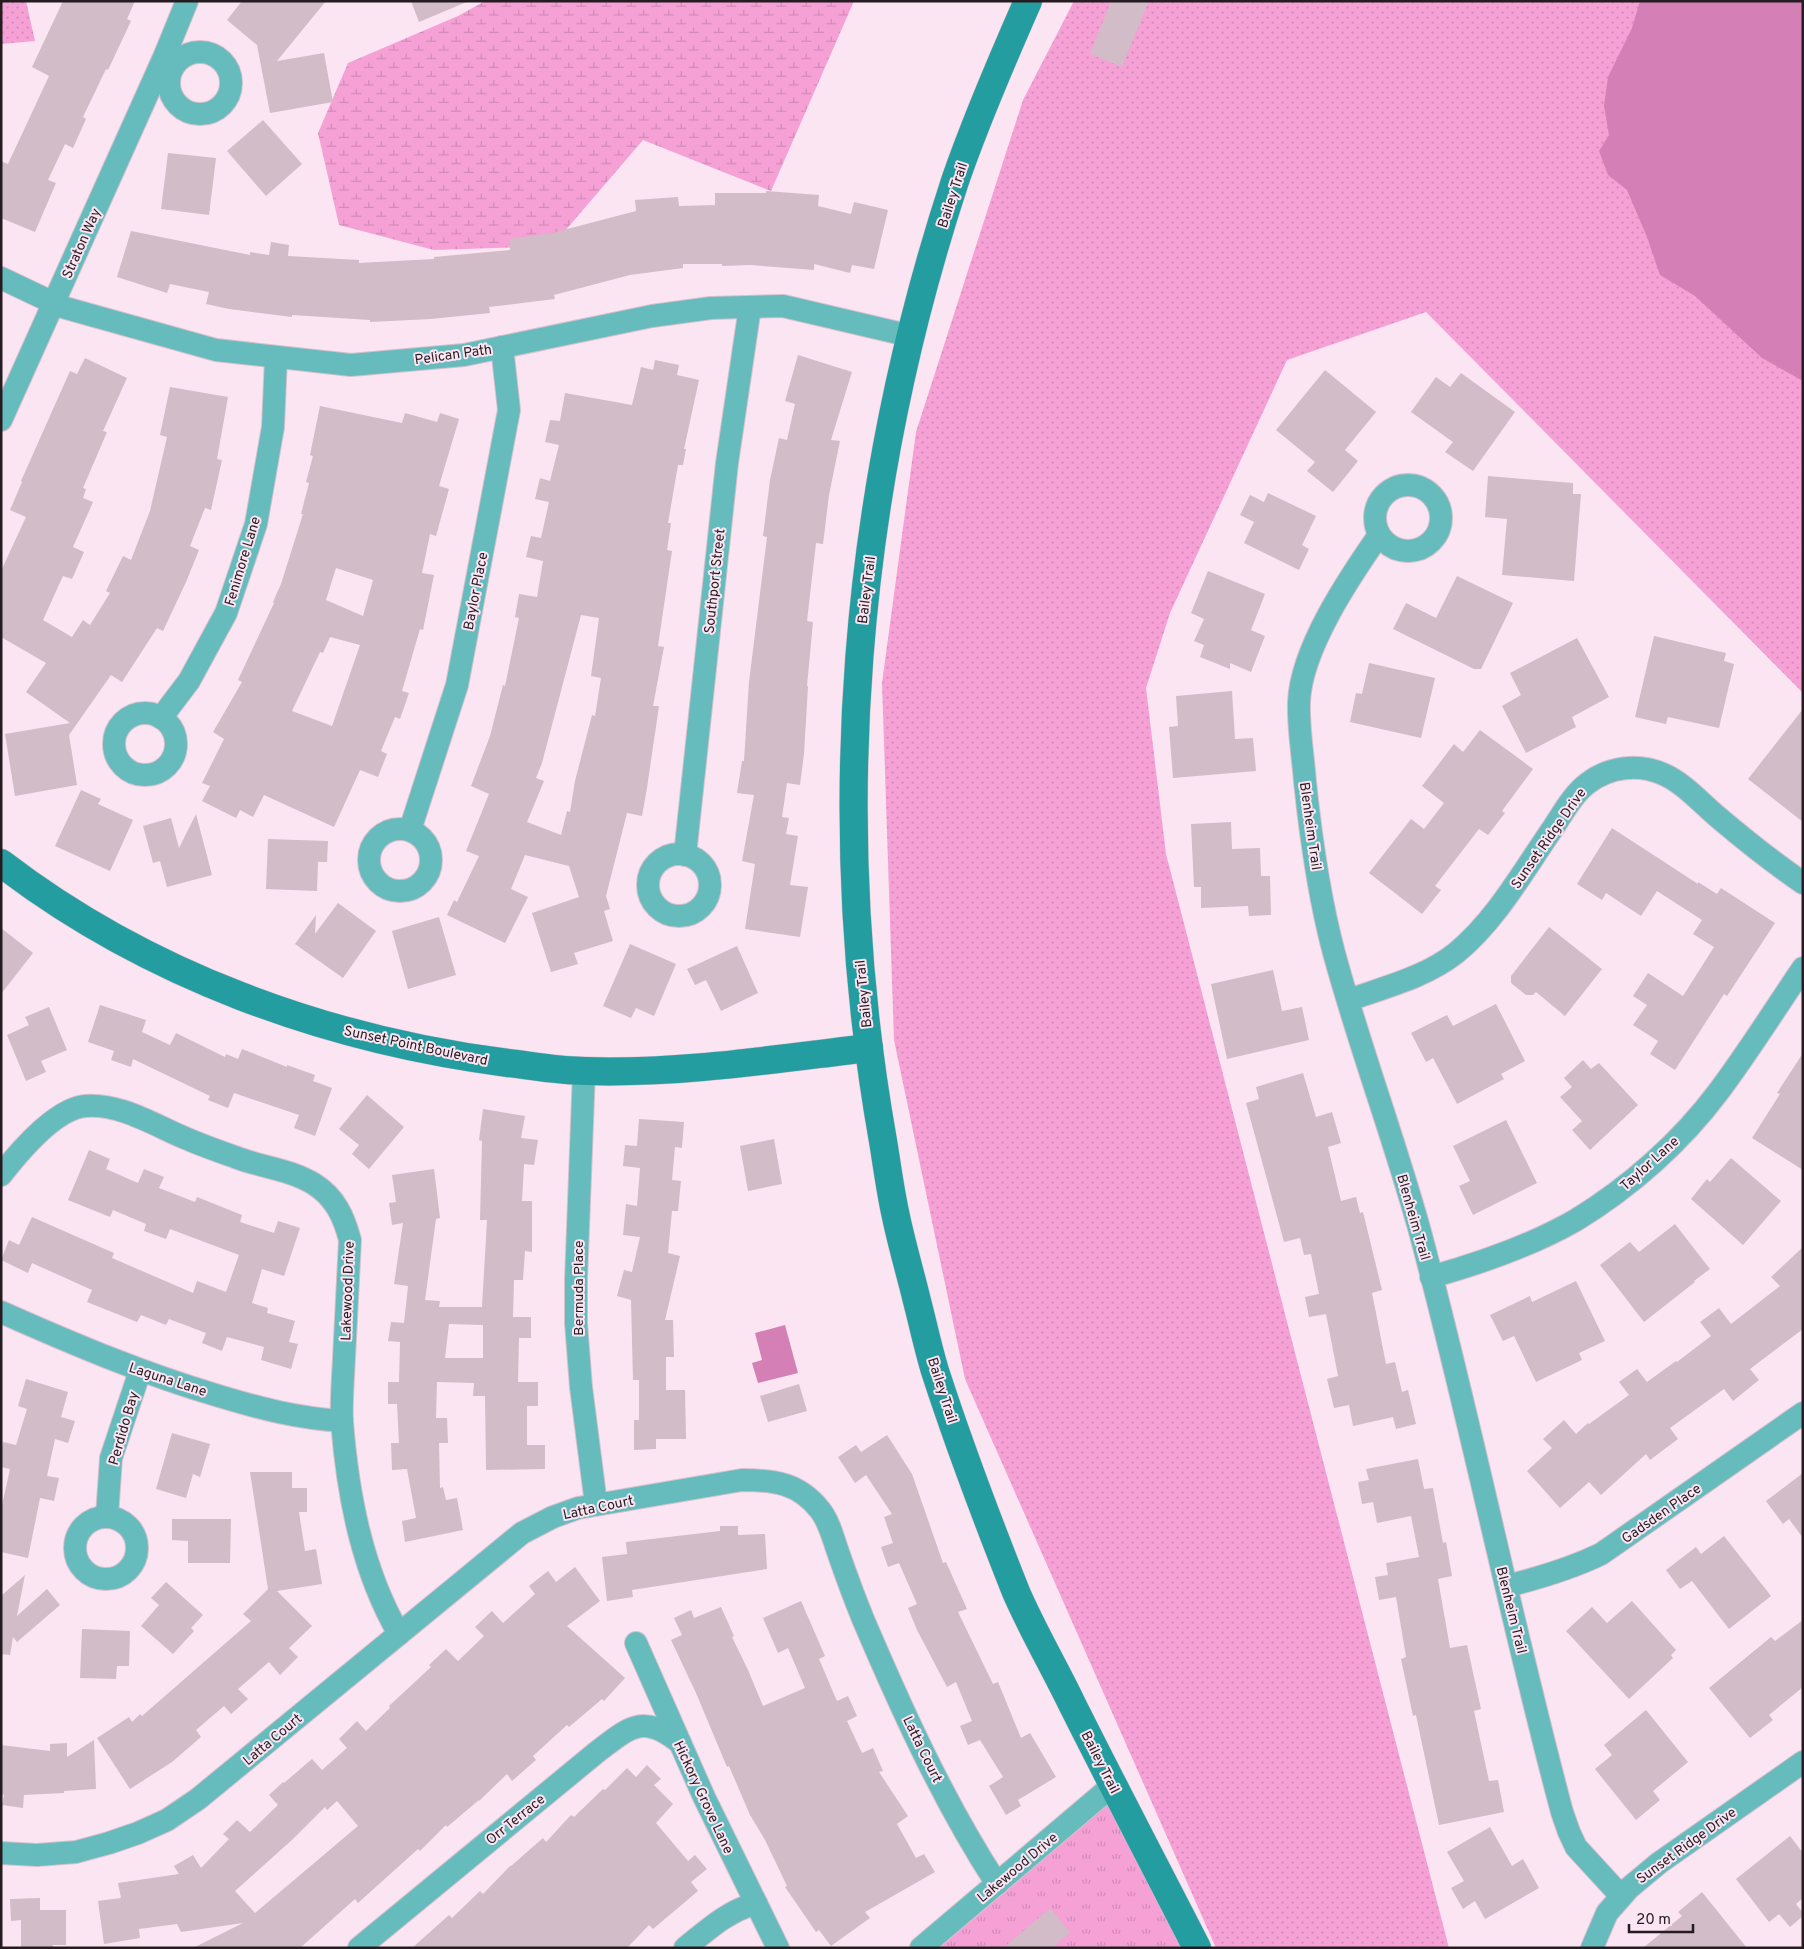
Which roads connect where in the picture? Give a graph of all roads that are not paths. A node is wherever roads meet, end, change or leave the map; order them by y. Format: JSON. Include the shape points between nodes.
{"nodes":[{"id":1,"x":186,"y":1,"type":"edge"},
{"id":2,"x":1028,"y":1,"type":"edge"},
{"id":3,"x":1,"y":278,"type":"edge"},
{"id":4,"x":54,"y":303,"type":"junction"},
{"id":5,"x":750,"y":307,"type":"junction"},
{"id":6,"x":911,"y":336,"type":"junction"},
{"id":7,"x":502,"y":347,"type":"junction"},
{"id":8,"x":276,"y":357,"type":"junction"},
{"id":9,"x":1,"y":420,"type":"edge"},
{"id":10,"x":1379,"y":535,"type":"dead end"},
{"id":11,"x":161,"y":718,"type":"dead end"},
{"id":12,"x":410,"y":830,"type":"dead end"},
{"id":13,"x":684,"y":855,"type":"dead end"},
{"id":14,"x":1,"y":863,"type":"edge"},
{"id":15,"x":1803,"y":883,"type":"edge"},
{"id":16,"x":1803,"y":968,"type":"edge"},
{"id":17,"x":1349,"y":1000,"type":"junction"},
{"id":18,"x":869,"y":1048,"type":"junction"},
{"id":19,"x":584,"y":1072,"type":"junction"},
{"id":20,"x":1,"y":1175,"type":"edge"},
{"id":21,"x":1431,"y":1277,"type":"junction"},
{"id":22,"x":1,"y":1312,"type":"edge"},
{"id":23,"x":140,"y":1371,"type":"junction"},
{"id":24,"x":1803,"y":1413,"type":"edge"},
{"id":25,"x":342,"y":1421,"type":"junction"},
{"id":26,"x":596,"y":1504,"type":"junction"},
{"id":27,"x":107,"y":1516,"type":"dead end"},
{"id":28,"x":1507,"y":1586,"type":"junction"},
{"id":29,"x":400,"y":1634,"type":"junction"},
{"id":30,"x":636,"y":1643,"type":"dead end"},
{"id":31,"x":680,"y":1743,"type":"junction"},
{"id":32,"x":1803,"y":1762,"type":"edge"},
{"id":33,"x":1113,"y":1785,"type":"junction"},
{"id":34,"x":1,"y":1853,"type":"edge"},
{"id":35,"x":997,"y":1884,"type":"junction"},
{"id":36,"x":1620,"y":1896,"type":"junction"},
{"id":37,"x":756,"y":1903,"type":"junction"},
{"id":38,"x":359,"y":1948,"type":"edge"},
{"id":39,"x":685,"y":1948,"type":"edge"},
{"id":40,"x":778,"y":1948,"type":"edge"},
{"id":41,"x":921,"y":1948,"type":"edge"},
{"id":42,"x":1197,"y":1948,"type":"edge"},
{"id":43,"x":1592,"y":1948,"type":"edge"}],
"edges":[{"from":1,"to":4,"type":"street","name":"Straton Way","via":[[166,67]]},
{"from":2,"to":6,"type":"street","name":"Bailey Trail","via":[[956,177]]},
{"from":3,"to":4,"type":"street","name":"Pelican Path"},
{"from":4,"to":8,"type":"street","name":"Pelican Path","via":[[216,350]]},
{"from":4,"to":9,"type":"street","name":"Straton Way"},
{"from":5,"to":6,"type":"street","name":"Pelican Path","via":[[783,306]]},
{"from":5,"to":7,"type":"street","name":"Pelican Path","via":[[711,308],[652,316]]},
{"from":5,"to":13,"type":"street","name":"Southport Street","via":[[727,463]]},
{"from":6,"to":18,"type":"street","name":"Bailey Trail","via":[[883,464],[865,587],[856,688],[852,788],[854,891]]},
{"from":7,"to":8,"type":"street","name":"Pelican Path","via":[[464,355],[351,365]]},
{"from":7,"to":12,"type":"street","name":"Baylor Place","via":[[509,410],[466,638],[457,685]]},
{"from":8,"to":11,"type":"street","name":"Fenimore Lane","via":[[272,427],[256,524],[226,613],[189,680]]},
{"from":10,"to":17,"type":"street","name":"Blenheim Trail","via":[[1350,576],[1328,617],[1309,657],[1299,700],[1309,824],[1334,953]]},
{"from":14,"to":19,"type":"street","name":"Sunset Point Boulevard","via":[[70,911],[124,942],[238,996],[360,1035],[421,1049]]},
{"from":15,"to":17,"type":"street","name":"Sunset Ridge Drive","via":[[1737,834],[1679,783],[1644,768],[1606,772],[1587,783],[1572,798],[1505,898],[1478,932],[1455,954],[1399,983]]},
{"from":16,"to":21,"type":"street","name":"Taylor Lane","via":[[1718,1091],[1685,1131],[1651,1164],[1611,1197],[1566,1224],[1508,1252]]},
{"from":17,"to":21,"type":"street","name":"Blenheim Trail"},
{"from":18,"to":19,"type":"street","name":"Sunset Point Boulevard","via":[[703,1068]]},
{"from":18,"to":33,"type":"street","name":"Bailey Trail","via":[[895,1213],[934,1366],[1019,1598]]},
{"from":19,"to":26,"type":"street","name":"Bermuda Place","via":[[576,1323]]},
{"from":20,"to":25,"type":"street","name":"Lakewood Drive","via":[[44,1127],[83,1106],[103,1106],[127,1112],[188,1140],[314,1184],[338,1208],[350,1240]]},
{"from":21,"to":28,"type":"street","name":"Blenheim Trail"},
{"from":22,"to":23,"type":"street","name":"Laguna Lane"},
{"from":23,"to":25,"type":"street","name":"Laguna Lane","via":[[275,1413]]},
{"from":23,"to":27,"type":"street","name":"Perdido Bay","via":[[111,1458]]},
{"from":24,"to":28,"type":"street","name":"Gadsden Place","via":[[1601,1554],[1550,1575]]},
{"from":25,"to":29,"type":"street","name":"Lakewood Drive","via":[[358,1528],[373,1580]]},
{"from":26,"to":29,"type":"street","name":"Latta Court","via":[[554,1517],[522,1533]]},
{"from":26,"to":35,"type":"street","name":"Latta Court","via":[[742,1480],[788,1484],[806,1496],[821,1511],[830,1528],[894,1692],[970,1843]]},
{"from":28,"to":36,"type":"street","name":"Blenheim Trail","via":[[1568,1832],[1576,1847]]},
{"from":29,"to":34,"type":"street","name":"Latta Court","via":[[198,1799],[166,1820],[138,1834],[76,1852]]},
{"from":30,"to":31,"type":"street","name":"Hickory Grove Lane"},
{"from":31,"to":37,"type":"street","name":"Hickory Grove Lane"},
{"from":31,"to":38,"type":"street","name":"Orr Terrace","via":[[666,1732],[644,1725],[623,1732]]},
{"from":32,"to":36,"type":"street","name":"Sunset Ridge Drive","via":[[1659,1863]]},
{"from":33,"to":35,"type":"street","name":"Lakewood Drive"},
{"from":33,"to":42,"type":"street","name":"Bailey Trail"},
{"from":35,"to":41,"type":"street","name":"Lakewood Drive"},
{"from":36,"to":43,"type":"street","name":"Sunset Ridge Drive","via":[[1607,1913]]},
{"from":37,"to":39,"type":"street","via":[[722,1918]]},
{"from":37,"to":40,"type":"street","name":"Hickory Grove Lane"}]}
